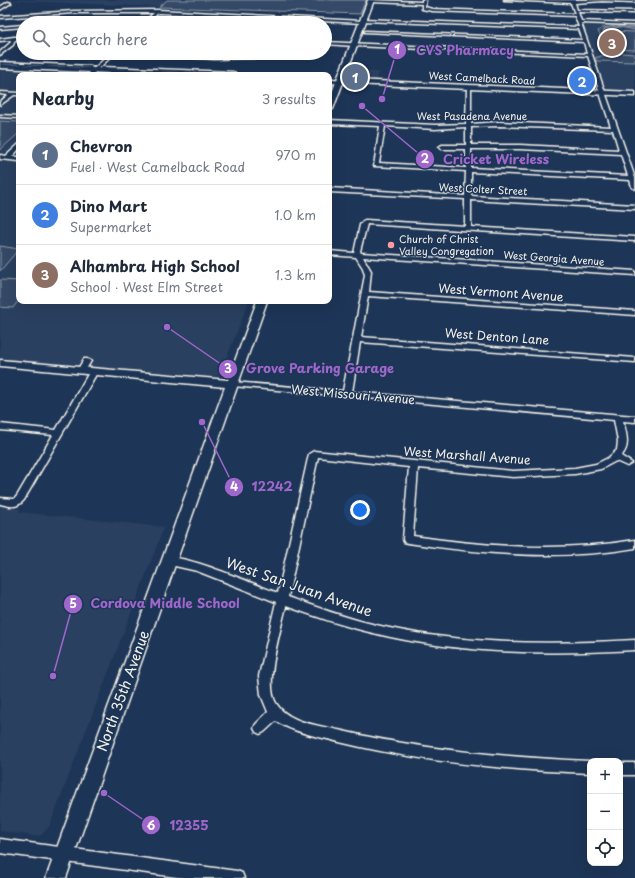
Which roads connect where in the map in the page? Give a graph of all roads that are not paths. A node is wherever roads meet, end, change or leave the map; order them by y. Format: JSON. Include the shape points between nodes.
{"nodes":[{"id":1,"x":506,"y":0,"type":"edge"},
{"id":2,"x":371,"y":1,"type":"edge"},
{"id":3,"x":573,"y":1,"type":"edge"},
{"id":4,"x":635,"y":1,"type":"edge"},
{"id":5,"x":424,"y":2,"type":"edge"},
{"id":6,"x":10,"y":3,"type":"dead end"},
{"id":7,"x":162,"y":8,"type":"dead end"},
{"id":8,"x":0,"y":9,"type":"edge"},
{"id":9,"x":157,"y":12,"type":"junction"},
{"id":10,"x":635,"y":12,"type":"edge"},
{"id":11,"x":577,"y":13,"type":"junction"},
{"id":12,"x":153,"y":16,"type":"edge"},
{"id":13,"x":219,"y":16,"type":"edge"},
{"id":14,"x":0,"y":17,"type":"edge"},
{"id":15,"x":371,"y":19,"type":"junction"},
{"id":16,"x":332,"y":20,"type":"edge"},
{"id":17,"x":363,"y":21,"type":"junction"},
{"id":18,"x":579,"y":22,"type":"junction"},
{"id":19,"x":635,"y":24,"type":"edge"},
{"id":20,"x":16,"y":27,"type":"edge"},
{"id":21,"x":0,"y":28,"type":"edge"},
{"id":22,"x":581,"y":28,"type":"junction"},
{"id":23,"x":366,"y":32,"type":"junction"},
{"id":24,"x":14,"y":38,"type":"joint"},
{"id":25,"x":0,"y":40,"type":"edge"},
{"id":26,"x":585,"y":41,"type":"junction"},
{"id":27,"x":332,"y":42,"type":"edge"},
{"id":28,"x":354,"y":44,"type":"junction"},
{"id":29,"x":361,"y":46,"type":"junction"},
{"id":30,"x":359,"y":52,"type":"dead end"},
{"id":31,"x":0,"y":54,"type":"edge"},
{"id":32,"x":590,"y":55,"type":"junction"},
{"id":33,"x":104,"y":60,"type":"edge"},
{"id":34,"x":295,"y":60,"type":"edge"},
{"id":35,"x":291,"y":62,"type":"dead end"},
{"id":36,"x":0,"y":64,"type":"edge"},
{"id":37,"x":102,"y":68,"type":"dead end"},
{"id":38,"x":91,"y":71,"type":"edge"},
{"id":39,"x":165,"y":72,"type":"junction"},
{"id":40,"x":234,"y":72,"type":"edge"},
{"id":41,"x":332,"y":81,"type":"edge"},
{"id":42,"x":340,"y":81,"type":"junction"},
{"id":43,"x":469,"y":87,"type":"junction"},
{"id":44,"x":0,"y":93,"type":"edge"},
{"id":45,"x":602,"y":93,"type":"junction"},
{"id":46,"x":12,"y":94,"type":"junction"},
{"id":47,"x":16,"y":94,"type":"edge"},
{"id":48,"x":635,"y":94,"type":"edge"},
{"id":49,"x":332,"y":101,"type":"edge"},
{"id":50,"x":0,"y":104,"type":"edge"},
{"id":51,"x":0,"y":116,"type":"edge"},
{"id":52,"x":16,"y":117,"type":"edge"},
{"id":53,"x":332,"y":122,"type":"edge"},
{"id":54,"x":384,"y":125,"type":"junction"},
{"id":55,"x":468,"y":125,"type":"junction"},
{"id":56,"x":615,"y":129,"type":"junction"},
{"id":57,"x":442,"y":147,"type":"dead end"},
{"id":58,"x":468,"y":147,"type":"junction"},
{"id":59,"x":16,"y":149,"type":"edge"},
{"id":60,"x":623,"y":152,"type":"junction"},
{"id":61,"x":0,"y":157,"type":"edge"},
{"id":62,"x":8,"y":157,"type":"junction"},
{"id":63,"x":16,"y":158,"type":"edge"},
{"id":64,"x":468,"y":170,"type":"junction"},
{"id":65,"x":632,"y":178,"type":"junction"},
{"id":66,"x":635,"y":187,"type":"edge"},
{"id":67,"x":332,"y":190,"type":"edge"},
{"id":68,"x":468,"y":198,"type":"junction"},
{"id":69,"x":635,"y":208,"type":"edge"},
{"id":70,"x":468,"y":229,"type":"junction"},
{"id":71,"x":635,"y":239,"type":"edge"},
{"id":72,"x":332,"y":253,"type":"edge"},
{"id":73,"x":358,"y":255,"type":"junction"},
{"id":74,"x":635,"y":273,"type":"edge"},
{"id":75,"x":365,"y":294,"type":"junction"},
{"id":76,"x":261,"y":304,"type":"edge"},
{"id":77,"x":635,"y":313,"type":"edge"},
{"id":78,"x":356,"y":339,"type":"junction"},
{"id":79,"x":635,"y":360,"type":"edge"},
{"id":80,"x":0,"y":363,"type":"edge"},
{"id":81,"x":87,"y":367,"type":"junction"},
{"id":82,"x":232,"y":384,"type":"junction"},
{"id":83,"x":347,"y":394,"type":"junction"},
{"id":84,"x":618,"y":418,"type":"junction"},
{"id":85,"x":635,"y":419,"type":"edge"},
{"id":86,"x":0,"y":427,"type":"edge"},
{"id":87,"x":58,"y":432,"type":"junction"},
{"id":88,"x":616,"y":457,"type":"junction"},
{"id":89,"x":627,"y":462,"type":"dead end"},
{"id":90,"x":414,"y":465,"type":"junction"},
{"id":91,"x":0,"y":501,"type":"edge"},
{"id":92,"x":635,"y":544,"type":"edge"},
{"id":93,"x":170,"y":561,"type":"junction"},
{"id":94,"x":281,"y":599,"type":"junction"},
{"id":95,"x":635,"y":645,"type":"edge"},
{"id":96,"x":275,"y":713,"type":"junction"},
{"id":97,"x":260,"y":728,"type":"dead end"},
{"id":98,"x":587,"y":768,"type":"edge"},
{"id":99,"x":623,"y":769,"type":"edge"},
{"id":100,"x":635,"y":769,"type":"edge"},
{"id":101,"x":0,"y":846,"type":"edge"},
{"id":102,"x":64,"y":855,"type":"junction"},
{"id":103,"x":56,"y":878,"type":"edge"},
{"id":104,"x":237,"y":878,"type":"edge"}],
"edges":[{"from":1,"to":3,"type":"street"},
{"from":2,"to":5,"type":"street"},
{"from":2,"to":17,"type":"main road"},
{"from":3,"to":4,"type":"street"},
{"from":3,"to":11,"type":"street"},
{"from":5,"to":11,"type":"street","via":[[423,8],[426,9]]},
{"from":6,"to":8,"type":"street"},
{"from":7,"to":9,"type":"street"},
{"from":9,"to":12,"type":"street"},
{"from":9,"to":13,"type":"street"},
{"from":9,"to":14,"type":"street","via":[[46,11]]},
{"from":10,"to":11,"type":"street"},
{"from":11,"to":18,"type":"street"},
{"from":15,"to":17,"type":"street"},
{"from":15,"to":22,"type":"street"},
{"from":15,"to":23,"type":"street"},
{"from":16,"to":17,"type":"street"},
{"from":17,"to":28,"type":"main road"},
{"from":18,"to":19,"type":"street"},
{"from":18,"to":22,"type":"street"},
{"from":20,"to":21,"type":"street"},
{"from":22,"to":26,"type":"street"},
{"from":23,"to":26,"type":"street"},
{"from":23,"to":29,"type":"street"},
{"from":24,"to":25,"type":"street"},
{"from":24,"to":31,"type":"street","via":[[12,44]]},
{"from":26,"to":32,"type":"street"},
{"from":27,"to":28,"type":"street"},
{"from":28,"to":29,"type":"street"},
{"from":28,"to":42,"type":"main road"},
{"from":29,"to":30,"type":"street"},
{"from":29,"to":32,"type":"street"},
{"from":32,"to":45,"type":"street"},
{"from":33,"to":38,"type":"street"},
{"from":34,"to":35,"type":"street"},
{"from":36,"to":38,"type":"main road"},
{"from":37,"to":39,"type":"street"},
{"from":38,"to":39,"type":"main road"},
{"from":39,"to":40,"type":"street"},
{"from":41,"to":42,"type":"main road","name":"West Camelback Road"},
{"from":42,"to":43,"type":"main road","name":"West Camelback Road"},
{"from":42,"to":49,"type":"main road"},
{"from":43,"to":45,"type":"main road","name":"West Camelback Road"},
{"from":43,"to":55,"type":"street"},
{"from":44,"to":46,"type":"street"},
{"from":45,"to":48,"type":"main road","name":"West Camelback Road"},
{"from":45,"to":56,"type":"street"},
{"from":46,"to":47,"type":"street"},
{"from":46,"to":50,"type":"street"},
{"from":51,"to":52,"type":"street"},
{"from":53,"to":54,"type":"street","name":"West Pasadena Avenue"},
{"from":54,"to":55,"type":"street","name":"West Pasadena Avenue"},
{"from":54,"to":64,"type":"street","via":[[376,165]]},
{"from":55,"to":56,"type":"street","name":"West Pasadena Avenue","via":[[514,124]]},
{"from":55,"to":58,"type":"street"},
{"from":56,"to":60,"type":"street"},
{"from":57,"to":58,"type":"street"},
{"from":58,"to":60,"type":"street"},
{"from":58,"to":64,"type":"street"},
{"from":59,"to":62,"type":"street"},
{"from":60,"to":65,"type":"street"},
{"from":61,"to":62,"type":"street"},
{"from":62,"to":63,"type":"street"},
{"from":64,"to":65,"type":"street"},
{"from":64,"to":68,"type":"street"},
{"from":65,"to":66,"type":"street"},
{"from":67,"to":68,"type":"street","name":"West Colter Street"},
{"from":68,"to":69,"type":"street","name":"West Colter Street"},
{"from":68,"to":70,"type":"street"},
{"from":70,"to":71,"type":"street"},
{"from":70,"to":73,"type":"street","via":[[365,222]]},
{"from":72,"to":73,"type":"street","name":"West Georgia Avenue"},
{"from":73,"to":74,"type":"street","name":"West Georgia Avenue"},
{"from":73,"to":75,"type":"street","via":[[368,271]]},
{"from":75,"to":77,"type":"street","name":"West Vermont Avenue"},
{"from":75,"to":78,"type":"street"},
{"from":76,"to":82,"type":"main road","name":"North 35th Avenue"},
{"from":78,"to":79,"type":"street","name":"West Denton Lane"},
{"from":78,"to":83,"type":"street"},
{"from":80,"to":81,"type":"main road","name":"West Missouri Avenue"},
{"from":81,"to":82,"type":"main road","name":"West Missouri Avenue"},
{"from":81,"to":87,"type":"street"},
{"from":82,"to":83,"type":"street","name":"West Missouri Avenue"},
{"from":82,"to":93,"type":"main road","name":"North 35th Avenue"},
{"from":83,"to":84,"type":"street","name":"West Missouri Avenue"},
{"from":84,"to":85,"type":"street","name":"West Missouri Avenue"},
{"from":84,"to":88,"type":"street","via":[[623,441],[621,451]]},
{"from":86,"to":87,"type":"street"},
{"from":87,"to":91,"type":"street","via":[[21,498],[16,503]]},
{"from":88,"to":89,"type":"street"},
{"from":88,"to":90,"type":"street","name":"West Marshall Avenue","via":[[598,467],[514,474]]},
{"from":90,"to":92,"type":"street","via":[[408,539],[491,549],[551,551],[590,550]]},
{"from":90,"to":94,"type":"street","name":"West Marshall Avenue","via":[[314,454]]},
{"from":93,"to":94,"type":"street","name":"West San Juan Avenue","via":[[197,566]]},
{"from":93,"to":102,"type":"main road","name":"North 35th Avenue"},
{"from":94,"to":95,"type":"street","name":"West San Juan Avenue","via":[[340,620],[433,640],[482,646],[561,648]]},
{"from":94,"to":96,"type":"street","via":[[265,676],[265,690]]},
{"from":96,"to":97,"type":"street"},
{"from":96,"to":98,"type":"street","via":[[297,725],[346,738],[453,758]]},
{"from":99,"to":100,"type":"street"},
{"from":101,"to":102,"type":"street"},
{"from":102,"to":103,"type":"main road","name":"North 35th Avenue"},
{"from":102,"to":104,"type":"street"}]}
